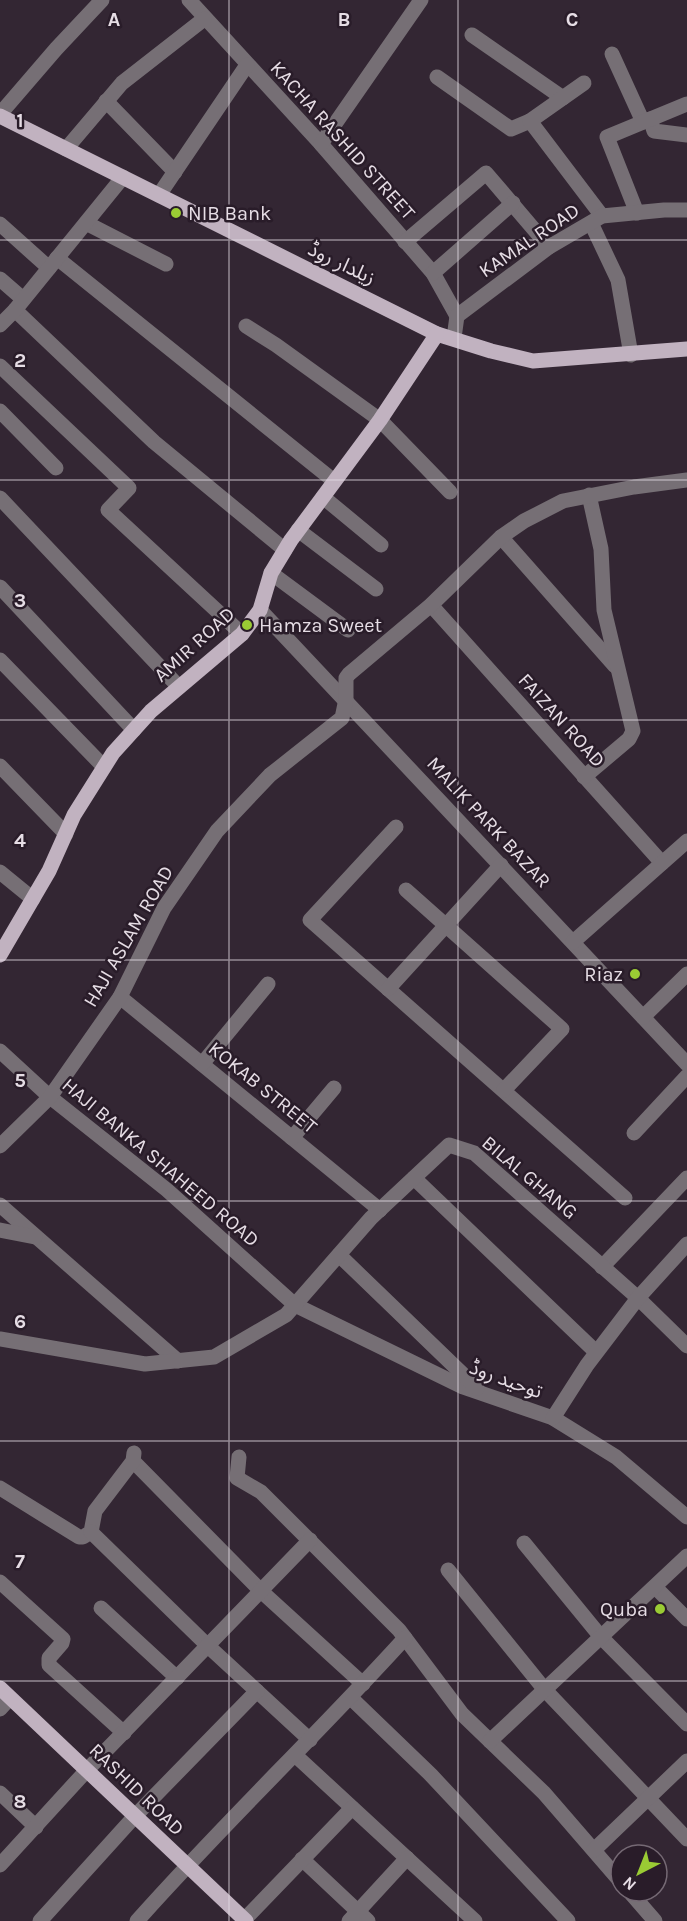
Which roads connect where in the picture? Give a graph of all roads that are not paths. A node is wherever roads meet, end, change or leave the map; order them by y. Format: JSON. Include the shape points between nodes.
{"nodes":[{"id":1,"x":102,"y":0,"type":"edge"},
{"id":2,"x":189,"y":0,"type":"edge"},
{"id":3,"x":421,"y":0,"type":"edge"},
{"id":4,"x":204,"y":19,"type":"junction"},
{"id":5,"x":472,"y":35,"type":"dead end"},
{"id":6,"x":612,"y":54,"type":"dead end"},
{"id":7,"x":248,"y":64,"type":"junction"},
{"id":8,"x":436,"y":77,"type":"dead end"},
{"id":9,"x":584,"y":83,"type":"dead end"},
{"id":10,"x":563,"y":98,"type":"junction"},
{"id":11,"x":106,"y":101,"type":"junction"},
{"id":12,"x":687,"y":104,"type":"edge"},
{"id":13,"x":0,"y":115,"type":"edge"},
{"id":14,"x":530,"y":121,"type":"junction"},
{"id":15,"x":647,"y":121,"type":"junction"},
{"id":16,"x":687,"y":135,"type":"edge"},
{"id":17,"x":321,"y":144,"type":"junction"},
{"id":18,"x":66,"y":149,"type":"junction"},
{"id":19,"x":175,"y":172,"type":"junction"},
{"id":20,"x":123,"y":177,"type":"junction"},
{"id":21,"x":159,"y":195,"type":"junction"},
{"id":22,"x":513,"y":203,"type":"junction"},
{"id":23,"x":687,"y":210,"type":"edge"},
{"id":24,"x":637,"y":213,"type":"junction"},
{"id":25,"x":596,"y":220,"type":"junction"},
{"id":26,"x":86,"y":223,"type":"junction"},
{"id":27,"x":0,"y":224,"type":"edge"},
{"id":28,"x":405,"y":242,"type":"junction"},
{"id":29,"x":549,"y":247,"type":"junction"},
{"id":30,"x":53,"y":263,"type":"junction"},
{"id":31,"x":166,"y":264,"type":"dead end"},
{"id":32,"x":433,"y":273,"type":"junction"},
{"id":33,"x":0,"y":279,"type":"edge"},
{"id":34,"x":19,"y":305,"type":"junction"},
{"id":35,"x":457,"y":316,"type":"junction"},
{"id":36,"x":0,"y":325,"type":"edge"},
{"id":37,"x":246,"y":326,"type":"dead end"},
{"id":38,"x":437,"y":334,"type":"junction"},
{"id":39,"x":454,"y":338,"type":"junction"},
{"id":40,"x":687,"y":349,"type":"edge"},
{"id":41,"x":631,"y":354,"type":"junction"},
{"id":42,"x":0,"y":366,"type":"edge"},
{"id":43,"x":0,"y":411,"type":"edge"},
{"id":44,"x":380,"y":420,"type":"junction"},
{"id":45,"x":56,"y":468,"type":"dead end"},
{"id":46,"x":687,"y":480,"type":"edge"},
{"id":47,"x":334,"y":481,"type":"junction"},
{"id":48,"x":450,"y":492,"type":"dead end"},
{"id":49,"x":589,"y":495,"type":"junction"},
{"id":50,"x":323,"y":496,"type":"junction"},
{"id":51,"x":0,"y":498,"type":"edge"},
{"id":52,"x":298,"y":530,"type":"junction"},
{"id":53,"x":501,"y":537,"type":"junction"},
{"id":54,"x":381,"y":544,"type":"dead end"},
{"id":55,"x":285,"y":550,"type":"junction"},
{"id":56,"x":270,"y":573,"type":"junction"},
{"id":57,"x":0,"y":587,"type":"edge"},
{"id":58,"x":376,"y":589,"type":"dead end"},
{"id":59,"x":431,"y":605,"type":"junction"},
{"id":60,"x":260,"y":610,"type":"junction"},
{"id":61,"x":348,"y":630,"type":"dead end"},
{"id":62,"x":242,"y":634,"type":"junction"},
{"id":63,"x":0,"y":660,"type":"edge"},
{"id":64,"x":617,"y":668,"type":"junction"},
{"id":65,"x":179,"y":687,"type":"junction"},
{"id":66,"x":346,"y":699,"type":"junction"},
{"id":67,"x":134,"y":730,"type":"junction"},
{"id":68,"x":0,"y":766,"type":"edge"},
{"id":69,"x":104,"y":767,"type":"junction"},
{"id":70,"x":584,"y":777,"type":"junction"},
{"id":71,"x":396,"y":828,"type":"dead end"},
{"id":72,"x":66,"y":834,"type":"junction"},
{"id":73,"x":687,"y":841,"type":"edge"},
{"id":74,"x":662,"y":863,"type":"junction"},
{"id":75,"x":501,"y":865,"type":"junction"},
{"id":76,"x":0,"y":872,"type":"edge"},
{"id":77,"x":406,"y":890,"type":"dead end"},
{"id":78,"x":33,"y":899,"type":"junction"},
{"id":79,"x":446,"y":925,"type":"junction"},
{"id":80,"x":573,"y":942,"type":"junction"},
{"id":81,"x":0,"y":955,"type":"edge"},
{"id":82,"x":687,"y":974,"type":"edge"},
{"id":83,"x":268,"y":984,"type":"dead end"},
{"id":84,"x":388,"y":989,"type":"junction"},
{"id":85,"x":120,"y":997,"type":"junction"},
{"id":86,"x":643,"y":1017,"type":"junction"},
{"id":87,"x":0,"y":1051,"type":"edge"},
{"id":88,"x":202,"y":1064,"type":"junction"},
{"id":89,"x":687,"y":1064,"type":"edge"},
{"id":90,"x":687,"y":1076,"type":"edge"},
{"id":91,"x":334,"y":1088,"type":"dead end"},
{"id":92,"x":504,"y":1090,"type":"junction"},
{"id":93,"x":50,"y":1097,"type":"junction"},
{"id":94,"x":634,"y":1133,"type":"dead end"},
{"id":95,"x":292,"y":1138,"type":"junction"},
{"id":96,"x":0,"y":1146,"type":"edge"},
{"id":97,"x":414,"y":1178,"type":"junction"},
{"id":98,"x":687,"y":1178,"type":"edge"},
{"id":99,"x":625,"y":1198,"type":"dead end"},
{"id":100,"x":0,"y":1205,"type":"edge"},
{"id":101,"x":380,"y":1210,"type":"junction"},
{"id":102,"x":0,"y":1230,"type":"edge"},
{"id":103,"x":38,"y":1238,"type":"junction"},
{"id":104,"x":685,"y":1249,"type":"edge"},
{"id":105,"x":339,"y":1255,"type":"junction"},
{"id":106,"x":602,"y":1267,"type":"junction"},
{"id":107,"x":638,"y":1298,"type":"junction"},
{"id":108,"x":296,"y":1305,"type":"junction"},
{"id":109,"x":0,"y":1339,"type":"edge"},
{"id":110,"x":687,"y":1346,"type":"edge"},
{"id":111,"x":596,"y":1352,"type":"junction"},
{"id":112,"x":178,"y":1361,"type":"junction"},
{"id":113,"x":481,"y":1393,"type":"junction"},
{"id":114,"x":554,"y":1418,"type":"junction"},
{"id":115,"x":239,"y":1457,"type":"dead end"},
{"id":116,"x":0,"y":1488,"type":"edge"},
{"id":117,"x":685,"y":1514,"type":"edge"},
{"id":118,"x":91,"y":1532,"type":"junction"},
{"id":119,"x":310,"y":1540,"type":"junction"},
{"id":120,"x":524,"y":1543,"type":"dead end"},
{"id":121,"x":687,"y":1556,"type":"edge"},
{"id":122,"x":448,"y":1569,"type":"dead end"},
{"id":123,"x":0,"y":1582,"type":"edge"},
{"id":124,"x":654,"y":1587,"type":"junction"},
{"id":125,"x":261,"y":1591,"type":"junction"},
{"id":126,"x":101,"y":1608,"type":"dead end"},
{"id":127,"x":687,"y":1619,"type":"edge"},
{"id":128,"x":601,"y":1637,"type":"junction"},
{"id":129,"x":405,"y":1638,"type":"junction"},
{"id":130,"x":208,"y":1646,"type":"junction"},
{"id":131,"x":177,"y":1678,"type":"junction"},
{"id":132,"x":363,"y":1684,"type":"junction"},
{"id":133,"x":545,"y":1690,"type":"junction"},
{"id":134,"x":257,"y":1691,"type":"junction"},
{"id":135,"x":3,"y":1698,"type":"edge"},
{"id":136,"x":351,"y":1698,"type":"junction"},
{"id":137,"x":687,"y":1724,"type":"edge"},
{"id":138,"x":124,"y":1733,"type":"junction"},
{"id":139,"x":310,"y":1740,"type":"junction"},
{"id":140,"x":490,"y":1741,"type":"junction"},
{"id":141,"x":295,"y":1755,"type":"junction"},
{"id":142,"x":687,"y":1761,"type":"edge"},
{"id":143,"x":87,"y":1770,"type":"junction"},
{"id":144,"x":0,"y":1793,"type":"edge"},
{"id":145,"x":647,"y":1797,"type":"junction"},
{"id":146,"x":352,"y":1808,"type":"junction"},
{"id":147,"x":135,"y":1816,"type":"junction"},
{"id":148,"x":36,"y":1827,"type":"junction"},
{"id":149,"x":687,"y":1839,"type":"edge"},
{"id":150,"x":594,"y":1850,"type":"junction"},
{"id":151,"x":407,"y":1858,"type":"junction"},
{"id":152,"x":302,"y":1859,"type":"junction"},
{"id":153,"x":0,"y":1865,"type":"edge"},
{"id":154,"x":187,"y":1865,"type":"junction"},
{"id":155,"x":609,"y":1868,"type":"edge"},
{"id":156,"x":639,"y":1903,"type":"edge"},
{"id":157,"x":358,"y":1918,"type":"edge"},
{"id":158,"x":40,"y":1921,"type":"edge"},
{"id":159,"x":137,"y":1921,"type":"edge"},
{"id":160,"x":244,"y":1921,"type":"edge"},
{"id":161,"x":475,"y":1921,"type":"edge"},
{"id":162,"x":568,"y":1921,"type":"edge"},
{"id":163,"x":655,"y":1921,"type":"edge"}],
"edges":[{"from":1,"to":13,"type":"street"},
{"from":2,"to":4,"type":"street","name":"KACHA RASHID STREET"},
{"from":3,"to":17,"type":"street"},
{"from":4,"to":7,"type":"street","name":"KACHA RASHID STREET"},
{"from":4,"to":11,"type":"street","via":[[122,83]]},
{"from":5,"to":10,"type":"street"},
{"from":6,"to":15,"type":"street"},
{"from":7,"to":17,"type":"street","name":"KACHA RASHID STREET"},
{"from":7,"to":19,"type":"street"},
{"from":8,"to":14,"type":"street","via":[[511,129]]},
{"from":9,"to":10,"type":"street"},
{"from":10,"to":14,"type":"street"},
{"from":11,"to":18,"type":"street"},
{"from":11,"to":19,"type":"street"},
{"from":12,"to":15,"type":"street"},
{"from":13,"to":18,"type":"main road","name":"زیلدار روڈ"},
{"from":14,"to":25,"type":"street"},
{"from":15,"to":16,"type":"street","via":[[654,131]]},
{"from":15,"to":24,"type":"street","via":[[607,137]]},
{"from":17,"to":28,"type":"street","name":"KACHA RASHID STREET"},
{"from":18,"to":20,"type":"main road","name":"زیلدار روڈ"},
{"from":19,"to":21,"type":"street"},
{"from":20,"to":21,"type":"main road","name":"زیلدار روڈ"},
{"from":20,"to":26,"type":"street"},
{"from":21,"to":38,"type":"main road","name":"زیلدار روڈ"},
{"from":22,"to":28,"type":"street","via":[[486,173]]},
{"from":22,"to":29,"type":"street"},
{"from":22,"to":32,"type":"street"},
{"from":23,"to":24,"type":"street","name":"KAMAL ROAD"},
{"from":24,"to":25,"type":"street","name":"KAMAL ROAD"},
{"from":25,"to":29,"type":"street","name":"KAMAL ROAD"},
{"from":25,"to":41,"type":"street","via":[[618,280]]},
{"from":26,"to":30,"type":"street"},
{"from":26,"to":31,"type":"street"},
{"from":27,"to":30,"type":"street"},
{"from":28,"to":32,"type":"street","name":"KACHA RASHID STREET"},
{"from":29,"to":35,"type":"street","name":"KAMAL ROAD"},
{"from":30,"to":34,"type":"street"},
{"from":30,"to":47,"type":"street"},
{"from":32,"to":35,"type":"street","name":"KACHA RASHID STREET"},
{"from":33,"to":34,"type":"street"},
{"from":34,"to":36,"type":"street"},
{"from":34,"to":55,"type":"street","via":[[154,442]]},
{"from":35,"to":39,"type":"street"},
{"from":37,"to":44,"type":"street"},
{"from":38,"to":39,"type":"main road","name":"زیلدار روڈ"},
{"from":38,"to":44,"type":"main road","name":"AMIR ROAD"},
{"from":39,"to":41,"type":"main road","name":"زیلدار روڈ","via":[[533,361]]},
{"from":40,"to":41,"type":"main road","name":"زیلدار روڈ"},
{"from":42,"to":62,"type":"street","via":[[129,488],[108,510]]},
{"from":43,"to":45,"type":"street"},
{"from":44,"to":47,"type":"main road","name":"AMIR ROAD"},
{"from":44,"to":48,"type":"street"},
{"from":46,"to":49,"type":"street","name":"HAJI ASLAM ROAD"},
{"from":47,"to":50,"type":"main road","name":"AMIR ROAD"},
{"from":49,"to":53,"type":"street","name":"HAJI ASLAM ROAD","via":[[563,501]]},
{"from":49,"to":64,"type":"street","via":[[601,549],[604,610]]},
{"from":50,"to":52,"type":"main road","name":"AMIR ROAD"},
{"from":50,"to":54,"type":"street"},
{"from":51,"to":65,"type":"street"},
{"from":52,"to":55,"type":"main road","name":"AMIR ROAD"},
{"from":52,"to":58,"type":"street"},
{"from":53,"to":59,"type":"street","name":"HAJI ASLAM ROAD"},
{"from":53,"to":64,"type":"street"},
{"from":55,"to":56,"type":"main road","name":"AMIR ROAD"},
{"from":56,"to":60,"type":"main road","name":"AMIR ROAD"},
{"from":56,"to":61,"type":"street"},
{"from":57,"to":67,"type":"street"},
{"from":59,"to":66,"type":"street","name":"HAJI ASLAM ROAD","via":[[349,674]]},
{"from":59,"to":70,"type":"street","name":"FAIZAN ROAD"},
{"from":60,"to":62,"type":"main road","name":"AMIR ROAD"},
{"from":60,"to":66,"type":"street","name":"MALIK PARK BAZAR"},
{"from":62,"to":65,"type":"main road","name":"AMIR ROAD"},
{"from":63,"to":69,"type":"street"},
{"from":64,"to":70,"type":"street","via":[[632,735]]},
{"from":65,"to":67,"type":"main road","name":"AMIR ROAD"},
{"from":66,"to":75,"type":"street","name":"MALIK PARK BAZAR"},
{"from":66,"to":85,"type":"street","name":"HAJI ASLAM ROAD","via":[[342,718],[270,775],[217,831],[164,908]]},
{"from":67,"to":69,"type":"main road","name":"AMIR ROAD"},
{"from":68,"to":72,"type":"street"},
{"from":69,"to":72,"type":"main road","name":"AMIR ROAD"},
{"from":70,"to":74,"type":"street","name":"FAIZAN ROAD"},
{"from":71,"to":84,"type":"street","via":[[310,920]]},
{"from":72,"to":78,"type":"main road","name":"AMIR ROAD"},
{"from":73,"to":74,"type":"street"},
{"from":74,"to":80,"type":"street"},
{"from":75,"to":79,"type":"street"},
{"from":75,"to":80,"type":"street","name":"MALIK PARK BAZAR"},
{"from":76,"to":78,"type":"street"},
{"from":77,"to":79,"type":"street"},
{"from":78,"to":81,"type":"main road","name":"AMIR ROAD"},
{"from":79,"to":84,"type":"street"},
{"from":79,"to":92,"type":"street","via":[[562,1029]]},
{"from":80,"to":86,"type":"street","name":"MALIK PARK BAZAR"},
{"from":82,"to":86,"type":"street"},
{"from":83,"to":88,"type":"street"},
{"from":84,"to":92,"type":"street"},
{"from":85,"to":88,"type":"street","name":"KOKAB STREET"},
{"from":85,"to":93,"type":"street","name":"HAJI ASLAM ROAD"},
{"from":86,"to":89,"type":"street","name":"MALIK PARK BAZAR"},
{"from":87,"to":93,"type":"street","name":"HAJI BANKA SHAHEED ROAD"},
{"from":88,"to":95,"type":"street","name":"KOKAB STREET"},
{"from":90,"to":94,"type":"street"},
{"from":91,"to":95,"type":"street"},
{"from":92,"to":99,"type":"street"},
{"from":93,"to":96,"type":"street","name":"HAJI ASLAM ROAD"},
{"from":93,"to":108,"type":"street","name":"HAJI BANKA SHAHEED ROAD","via":[[167,1190]]},
{"from":95,"to":101,"type":"street","name":"KOKAB STREET"},
{"from":97,"to":101,"type":"street","name":"BILAL GHANG"},
{"from":97,"to":106,"type":"street","name":"BILAL GHANG","via":[[449,1145],[474,1153]]},
{"from":97,"to":111,"type":"street"},
{"from":98,"to":106,"type":"street"},
{"from":100,"to":103,"type":"street"},
{"from":101,"to":105,"type":"street","name":"BILAL GHANG"},
{"from":102,"to":103,"type":"street"},
{"from":103,"to":112,"type":"street"},
{"from":104,"to":107,"type":"street"},
{"from":105,"to":108,"type":"street","name":"BILAL GHANG"},
{"from":105,"to":113,"type":"street"},
{"from":106,"to":107,"type":"street","name":"BILAL GHANG"},
{"from":107,"to":110,"type":"street","name":"BILAL GHANG"},
{"from":107,"to":111,"type":"street"},
{"from":108,"to":112,"type":"street","name":"BILAL GHANG","via":[[286,1316],[214,1358]]},
{"from":108,"to":113,"type":"street","name":"توحید روڈ"},
{"from":109,"to":112,"type":"street","name":"BILAL GHANG","via":[[145,1364]]},
{"from":111,"to":114,"type":"street"},
{"from":113,"to":114,"type":"street","name":"توحید روڈ"},
{"from":114,"to":117,"type":"street","name":"توحید روڈ","via":[[616,1457]]},
{"from":115,"to":119,"type":"street","via":[[237,1478],[261,1492]]},
{"from":116,"to":118,"type":"street","via":[[79,1537]]},
{"from":118,"to":125,"type":"street","via":[[95,1511],[134,1456]]},
{"from":118,"to":130,"type":"street"},
{"from":119,"to":125,"type":"street"},
{"from":119,"to":129,"type":"street"},
{"from":120,"to":128,"type":"street"},
{"from":121,"to":124,"type":"street"},
{"from":122,"to":133,"type":"street"},
{"from":123,"to":138,"type":"street","via":[[61,1635],[62,1643],[49,1658],[49,1665]]},
{"from":124,"to":127,"type":"street"},
{"from":124,"to":128,"type":"street"},
{"from":125,"to":130,"type":"street"},
{"from":125,"to":132,"type":"street"},
{"from":126,"to":131,"type":"street"},
{"from":128,"to":133,"type":"street"},
{"from":128,"to":137,"type":"street"},
{"from":129,"to":132,"type":"street"},
{"from":129,"to":140,"type":"street","via":[[462,1714]]},
{"from":130,"to":131,"type":"street"},
{"from":130,"to":134,"type":"street"},
{"from":131,"to":138,"type":"street"},
{"from":132,"to":136,"type":"street"},
{"from":133,"to":140,"type":"street"},
{"from":133,"to":145,"type":"street"},
{"from":134,"to":139,"type":"street"},
{"from":134,"to":147,"type":"street"},
{"from":135,"to":143,"type":"main road","name":"RASHID ROAD"},
{"from":136,"to":139,"type":"street"},
{"from":136,"to":162,"type":"street","via":[[431,1775]]},
{"from":138,"to":143,"type":"street"},
{"from":139,"to":141,"type":"street"},
{"from":140,"to":150,"type":"street","via":[[544,1793]]},
{"from":141,"to":146,"type":"street"},
{"from":141,"to":154,"type":"street"},
{"from":142,"to":145,"type":"street"},
{"from":143,"to":147,"type":"main road","name":"RASHID ROAD"},
{"from":143,"to":148,"type":"street"},
{"from":144,"to":148,"type":"street"},
{"from":145,"to":149,"type":"street"},
{"from":145,"to":150,"type":"street"},
{"from":146,"to":151,"type":"street"},
{"from":146,"to":152,"type":"street"},
{"from":147,"to":154,"type":"main road","name":"RASHID ROAD"},
{"from":147,"to":158,"type":"street"},
{"from":148,"to":153,"type":"street"},
{"from":150,"to":155,"type":"street"},
{"from":151,"to":157,"type":"street"},
{"from":151,"to":161,"type":"street"},
{"from":152,"to":157,"type":"street"},
{"from":152,"to":160,"type":"street"},
{"from":154,"to":159,"type":"street"},
{"from":154,"to":160,"type":"main road","name":"RASHID ROAD"},
{"from":156,"to":163,"type":"street"}]}
